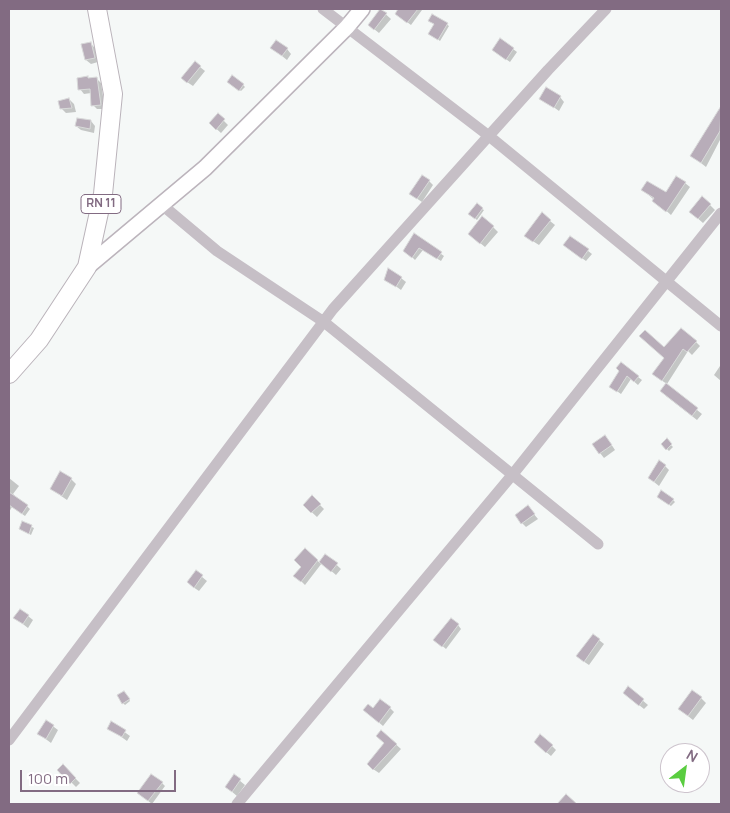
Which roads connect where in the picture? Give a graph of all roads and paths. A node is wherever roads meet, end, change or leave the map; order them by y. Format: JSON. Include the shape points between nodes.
{"nodes":[{"id":1,"x":97,"y":9,"type":"edge"},
{"id":2,"x":323,"y":9,"type":"edge"},
{"id":3,"x":362,"y":9,"type":"edge"},
{"id":4,"x":606,"y":9,"type":"edge"},
{"id":5,"x":347,"y":27,"type":"junction"},
{"id":6,"x":489,"y":136,"type":"junction"},
{"id":7,"x":161,"y":204,"type":"junction"},
{"id":8,"x":721,"y":213,"type":"edge"},
{"id":9,"x":87,"y":267,"type":"junction"},
{"id":10,"x":666,"y":281,"type":"junction"},
{"id":11,"x":324,"y":322,"type":"junction"},
{"id":12,"x":721,"y":326,"type":"edge"},
{"id":13,"x":9,"y":374,"type":"edge"},
{"id":14,"x":513,"y":474,"type":"junction"},
{"id":15,"x":598,"y":544,"type":"dead end"},
{"id":16,"x":9,"y":740,"type":"edge"},
{"id":17,"x":236,"y":804,"type":"edge"}],
"edges":[{"from":1,"to":9,"type":"main road","number":"RN 11","via":[[113,94],[104,194]]},
{"from":2,"to":5,"type":"street"},
{"from":3,"to":5,"type":"street"},
{"from":4,"to":6,"type":"street"},
{"from":5,"to":6,"type":"street"},
{"from":5,"to":7,"type":"street","via":[[205,168]]},
{"from":6,"to":10,"type":"street"},
{"from":6,"to":11,"type":"street"},
{"from":7,"to":9,"type":"street"},
{"from":7,"to":11,"type":"street","via":[[217,251]]},
{"from":8,"to":10,"type":"street"},
{"from":9,"to":13,"type":"main road","number":"RN 11","via":[[39,340]]},
{"from":10,"to":12,"type":"street"},
{"from":10,"to":14,"type":"street"},
{"from":11,"to":14,"type":"street"},
{"from":11,"to":16,"type":"street"},
{"from":14,"to":15,"type":"street"},
{"from":14,"to":17,"type":"street"}]}
